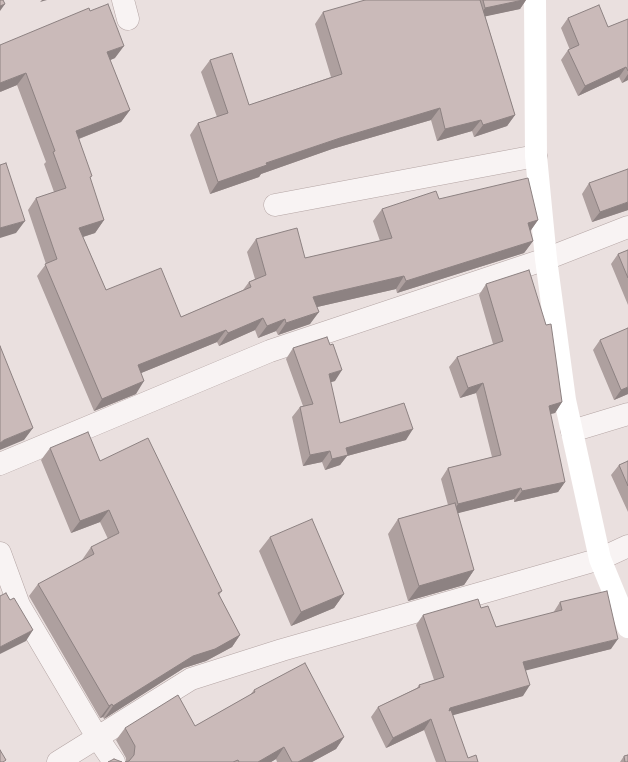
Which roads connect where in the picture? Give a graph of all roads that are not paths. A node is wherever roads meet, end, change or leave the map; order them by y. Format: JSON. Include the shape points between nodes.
{"nodes":[{"id":1,"x":535,"y":0,"type":"edge"},
{"id":2,"x":536,"y":156,"type":"junction"},
{"id":3,"x":275,"y":205,"type":"dead end"},
{"id":4,"x":628,"y":227,"type":"edge"},
{"id":5,"x":546,"y":259,"type":"junction"},
{"id":6,"x":628,"y":414,"type":"edge"},
{"id":7,"x":572,"y":431,"type":"junction"},
{"id":8,"x":0,"y":464,"type":"edge"},
{"id":9,"x":628,"y":546,"type":"edge"},
{"id":10,"x":0,"y":553,"type":"edge"},
{"id":11,"x":600,"y":559,"type":"junction"},
{"id":12,"x":628,"y":627,"type":"edge"},
{"id":13,"x":97,"y":737,"type":"junction"},
{"id":14,"x":58,"y":762,"type":"edge"},
{"id":15,"x":114,"y":762,"type":"edge"}],
"edges":[{"from":1,"to":2,"type":"street"},
{"from":2,"to":3,"type":"street"},
{"from":2,"to":5,"type":"street"},
{"from":4,"to":5,"type":"street"},
{"from":5,"to":7,"type":"street","via":[[565,400]]},
{"from":5,"to":8,"type":"street","via":[[270,351]]},
{"from":6,"to":7,"type":"street"},
{"from":7,"to":11,"type":"street"},
{"from":9,"to":11,"type":"street"},
{"from":10,"to":13,"type":"street","via":[[20,605]]},
{"from":11,"to":12,"type":"street"},
{"from":11,"to":13,"type":"street","via":[[282,650],[191,679]]},
{"from":13,"to":14,"type":"street"},
{"from":13,"to":15,"type":"street"}]}
